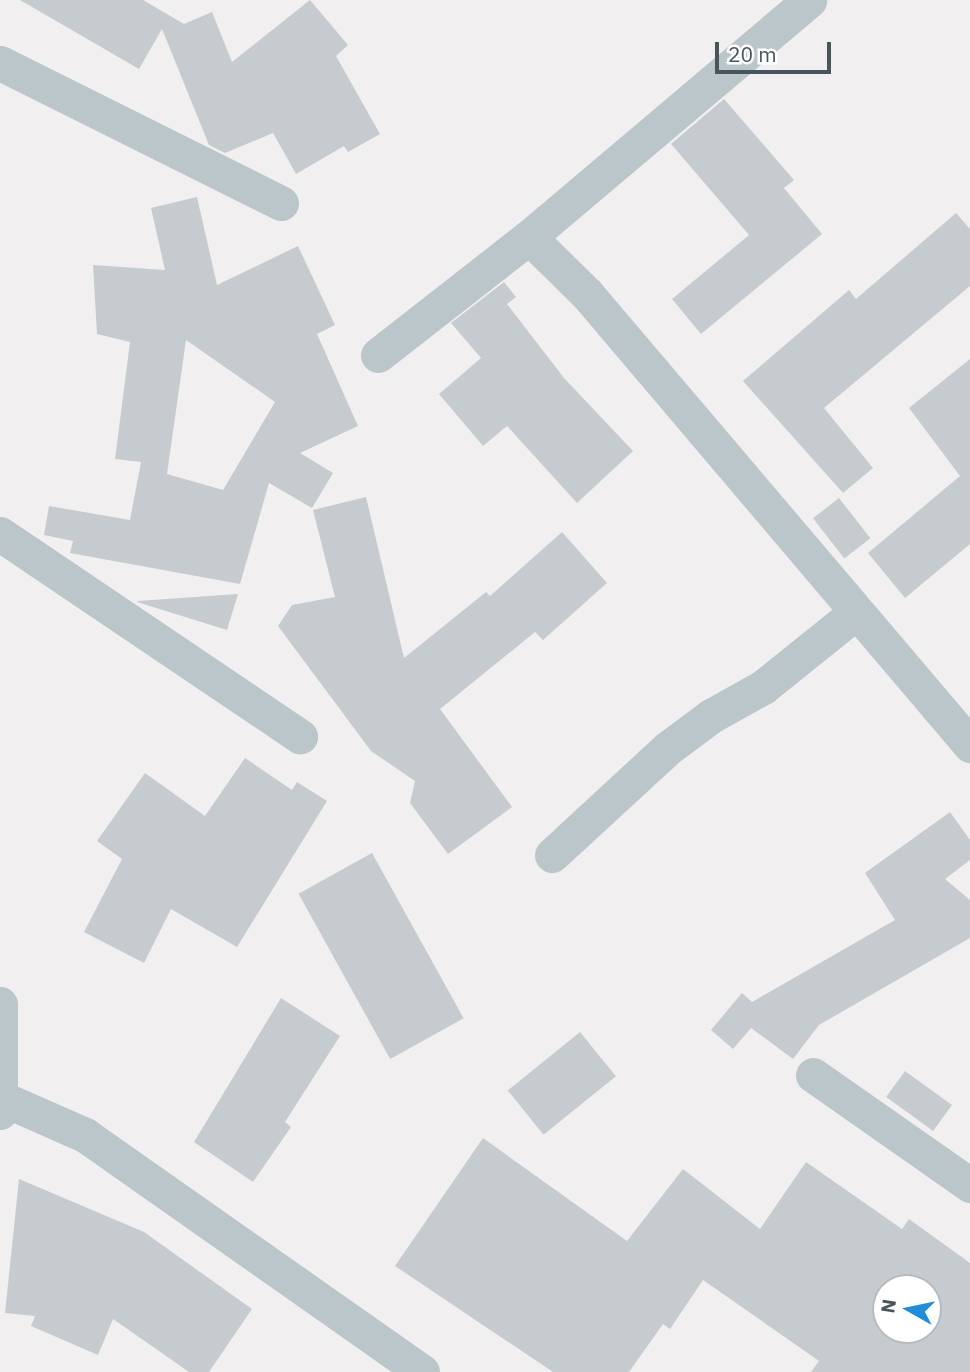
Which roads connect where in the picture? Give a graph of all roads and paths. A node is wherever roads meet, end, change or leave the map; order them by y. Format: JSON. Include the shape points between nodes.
{"nodes":[{"id":1,"x":809,"y":0,"type":"edge"},
{"id":2,"x":0,"y":63,"type":"edge"},
{"id":3,"x":281,"y":203,"type":"dead end"},
{"id":4,"x":529,"y":237,"type":"junction"},
{"id":5,"x":378,"y":355,"type":"dead end"},
{"id":6,"x":0,"y":534,"type":"edge"},
{"id":7,"x":855,"y":613,"type":"junction"},
{"id":8,"x":300,"y":736,"type":"dead end"},
{"id":9,"x":970,"y":745,"type":"edge"},
{"id":10,"x":552,"y":855,"type":"dead end"},
{"id":11,"x":0,"y":1004,"type":"edge"},
{"id":12,"x":813,"y":1075,"type":"dead end"},
{"id":13,"x":1,"y":1105,"type":"edge"},
{"id":14,"x":970,"y":1185,"type":"edge"},
{"id":15,"x":422,"y":1372,"type":"edge"}],
"edges":[{"from":1,"to":4,"type":"street"},
{"from":2,"to":3,"type":"street"},
{"from":4,"to":5,"type":"street"},
{"from":4,"to":7,"type":"street","via":[[587,294]]},
{"from":6,"to":8,"type":"street"},
{"from":7,"to":9,"type":"street"},
{"from":7,"to":10,"type":"street","via":[[763,687],[711,716],[668,748]]},
{"from":11,"to":13,"type":"street"},
{"from":12,"to":14,"type":"street"},
{"from":13,"to":15,"type":"street","via":[[85,1135]]}]}
